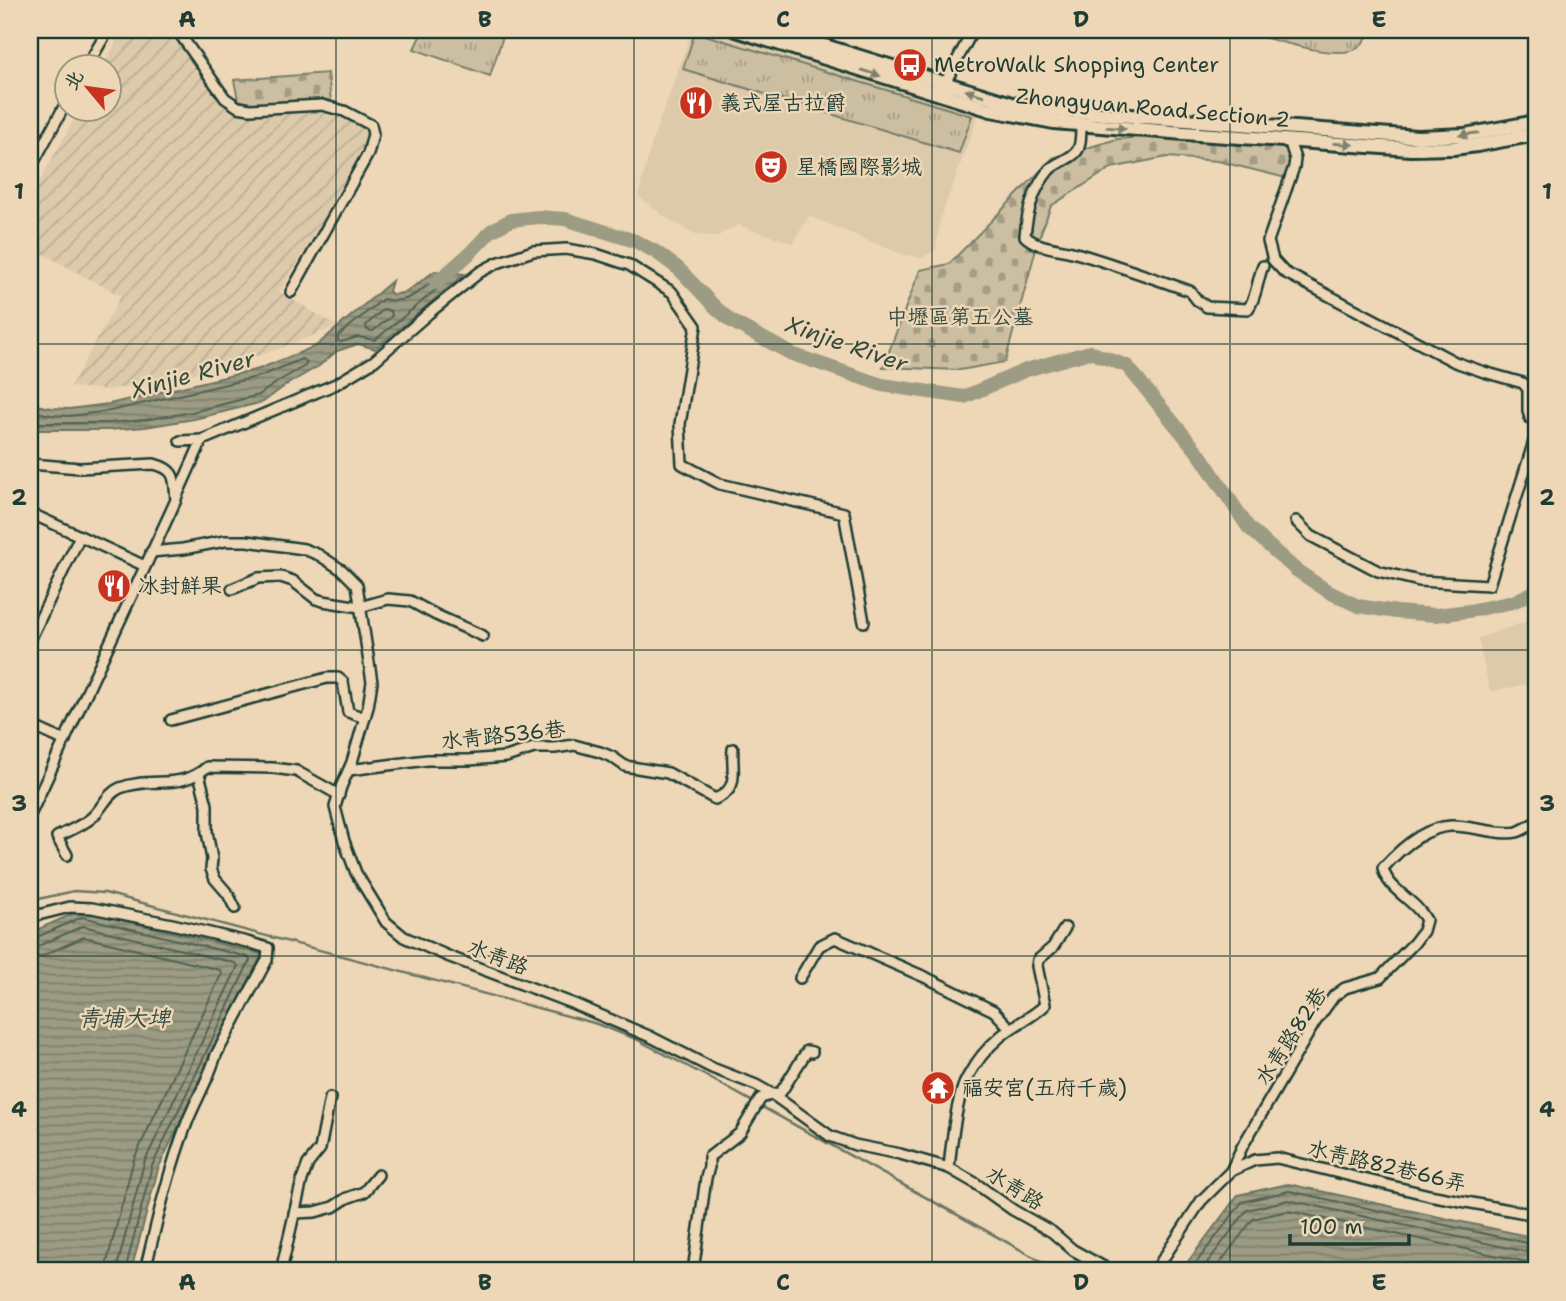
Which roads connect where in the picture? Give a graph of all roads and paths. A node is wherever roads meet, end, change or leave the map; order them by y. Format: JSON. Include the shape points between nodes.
{"nodes":[{"id":1,"x":108,"y":30,"type":"edge"},
{"id":2,"x":177,"y":30,"type":"edge"},
{"id":3,"x":736,"y":30,"type":"edge"},
{"id":4,"x":773,"y":30,"type":"edge"},
{"id":5,"x":973,"y":30,"type":"edge"},
{"id":6,"x":95,"y":52,"type":"edge"},
{"id":7,"x":943,"y":89,"type":"junction"},
{"id":8,"x":56,"y":122,"type":"edge"},
{"id":9,"x":1536,"y":122,"type":"edge"},
{"id":10,"x":1082,"y":125,"type":"junction"},
{"id":11,"x":1289,"y":134,"type":"junction"},
{"id":12,"x":1536,"y":134,"type":"edge"},
{"id":13,"x":30,"y":169,"type":"edge"},
{"id":14,"x":1263,"y":267,"type":"dead end"},
{"id":15,"x":291,"y":292,"type":"dead end"},
{"id":16,"x":1536,"y":416,"type":"edge"},
{"id":17,"x":1536,"y":435,"type":"edge"},
{"id":18,"x":202,"y":440,"type":"junction"},
{"id":19,"x":180,"y":441,"type":"dead end"},
{"id":20,"x":32,"y":464,"type":"edge"},
{"id":21,"x":30,"y":477,"type":"edge"},
{"id":22,"x":176,"y":498,"type":"junction"},
{"id":23,"x":30,"y":513,"type":"edge"},
{"id":24,"x":1296,"y":521,"type":"dead end"},
{"id":25,"x":80,"y":536,"type":"junction"},
{"id":26,"x":151,"y":552,"type":"junction"},
{"id":27,"x":145,"y":566,"type":"junction"},
{"id":28,"x":232,"y":589,"type":"dead end"},
{"id":29,"x":360,"y":607,"type":"junction"},
{"id":30,"x":864,"y":622,"type":"dead end"},
{"id":31,"x":483,"y":636,"type":"dead end"},
{"id":32,"x":30,"y":640,"type":"edge"},
{"id":33,"x":365,"y":718,"type":"junction"},
{"id":34,"x":171,"y":720,"type":"dead end"},
{"id":35,"x":30,"y":725,"type":"edge"},
{"id":36,"x":65,"y":741,"type":"junction"},
{"id":37,"x":733,"y":749,"type":"dead end"},
{"id":38,"x":349,"y":770,"type":"junction"},
{"id":39,"x":199,"y":774,"type":"junction"},
{"id":40,"x":339,"y":795,"type":"junction"},
{"id":41,"x":30,"y":815,"type":"edge"},
{"id":42,"x":1536,"y":822,"type":"edge"},
{"id":43,"x":67,"y":855,"type":"dead end"},
{"id":44,"x":235,"y":908,"type":"dead end"},
{"id":45,"x":30,"y":917,"type":"edge"},
{"id":46,"x":1065,"y":928,"type":"dead end"},
{"id":47,"x":800,"y":978,"type":"dead end"},
{"id":48,"x":1010,"y":1028,"type":"junction"},
{"id":49,"x":812,"y":1052,"type":"dead end"},
{"id":50,"x":772,"y":1094,"type":"junction"},
{"id":51,"x":330,"y":1098,"type":"dead end"},
{"id":52,"x":949,"y":1168,"type":"junction"},
{"id":53,"x":1231,"y":1171,"type":"junction"},
{"id":54,"x":378,"y":1175,"type":"dead end"},
{"id":55,"x":294,"y":1213,"type":"junction"},
{"id":56,"x":1536,"y":1216,"type":"edge"},
{"id":57,"x":145,"y":1271,"type":"edge"},
{"id":58,"x":281,"y":1271,"type":"edge"},
{"id":59,"x":693,"y":1271,"type":"edge"},
{"id":60,"x":1111,"y":1271,"type":"edge"},
{"id":61,"x":1154,"y":1271,"type":"edge"}],
"edges":[{"from":1,"to":6,"type":"street"},
{"from":2,"to":15,"type":"street","via":[[225,98],[238,107],[322,105],[371,125],[368,154]]},
{"from":3,"to":7,"type":"main road","name":"Zhongyuan Road Section 2","one_way":true},
{"from":4,"to":7,"type":"main road","name":"Zhongyuan Road Section 2"},
{"from":5,"to":7,"type":"street"},
{"from":7,"to":10,"type":"main road","name":"Zhongyuan Road Section 2","via":[[1011,115]]},
{"from":11,"to":7,"type":"main road","name":"Zhongyuan Road Section 2","one_way":true,"via":[[1049,110]]},
{"from":8,"to":13,"type":"street"},
{"from":9,"to":11,"type":"main road","name":"Zhongyuan Road Section 2","one_way":true,"via":[[1418,138]]},
{"from":10,"to":11,"type":"main road","name":"Zhongyuan Road Section 2","one_way":true},
{"from":10,"to":14,"type":"street","via":[[1076,153],[1053,165],[1039,184],[1031,202],[1028,239],[1190,291],[1207,307],[1248,309]]},
{"from":11,"to":12,"type":"main road","name":"Zhongyuan Road Section 2","one_way":true,"via":[[1411,149],[1452,148]]},
{"from":11,"to":16,"type":"street","via":[[1294,167],[1268,241],[1278,266],[1455,362],[1523,383],[1528,389],[1530,418]]},
{"from":17,"to":24,"type":"street","via":[[1489,585],[1419,582],[1378,571],[1311,536]]},
{"from":18,"to":19,"type":"street"},
{"from":18,"to":22,"type":"street"},
{"from":18,"to":30,"type":"street","via":[[336,383],[374,361],[480,272],[497,263],[533,251],[566,249],[596,254],[629,265],[672,292],[696,326],[680,424],[682,464],[720,484],[844,513]]},
{"from":20,"to":21,"type":"street"},
{"from":20,"to":22,"type":"street","via":[[80,468],[154,464],[174,477]]},
{"from":22,"to":26,"type":"street"},
{"from":23,"to":25,"type":"street"},
{"from":25,"to":27,"type":"street"},
{"from":25,"to":32,"type":"street"},
{"from":26,"to":27,"type":"street"},
{"from":26,"to":29,"type":"street","name":"水青路","via":[[236,541],[304,550],[342,570],[357,585]]},
{"from":27,"to":36,"type":"street"},
{"from":28,"to":29,"type":"street","via":[[258,578],[281,577],[316,599]]},
{"from":29,"to":31,"type":"street","via":[[388,599],[410,601]]},
{"from":29,"to":33,"type":"street","name":"水青路","via":[[372,682]]},
{"from":33,"to":34,"type":"street","via":[[348,712],[343,682],[327,678]]},
{"from":33,"to":38,"type":"street","name":"水青路"},
{"from":35,"to":36,"type":"street"},
{"from":36,"to":41,"type":"street"},
{"from":37,"to":38,"type":"street","name":"水青路536巷","via":[[733,780],[724,796],[715,799],[668,773],[625,766],[574,745],[534,748],[506,757],[427,760]]},
{"from":38,"to":40,"type":"street","name":"水青路"},
{"from":39,"to":40,"type":"street","via":[[208,767],[296,771]]},
{"from":39,"to":43,"type":"street","via":[[178,782],[142,783],[110,794],[92,818],[57,837]]},
{"from":39,"to":44,"type":"street","via":[[207,805],[211,869]]},
{"from":40,"to":50,"type":"street","name":"水青路","via":[[335,807],[356,873],[386,922],[404,937],[629,1027]]},
{"from":42,"to":53,"type":"street","name":"水青路82巷","via":[[1510,833],[1437,828],[1397,852],[1383,868],[1385,877],[1422,911],[1426,920],[1423,931],[1380,978],[1334,996]]},
{"from":45,"to":57,"type":"street","via":[[70,907],[92,908],[268,948],[267,960],[188,1119]]},
{"from":46,"to":48,"type":"street","via":[[1038,960],[1045,1005]]},
{"from":47,"to":48,"type":"street","via":[[819,946],[835,938],[994,1011]]},
{"from":48,"to":52,"type":"street","via":[[993,1042],[966,1080]]},
{"from":49,"to":50,"type":"street","via":[[801,1058],[781,1092]]},
{"from":50,"to":52,"type":"street","name":"水青路","via":[[830,1136]]},
{"from":50,"to":59,"type":"street","via":[[761,1098],[740,1133],[709,1157]]},
{"from":51,"to":55,"type":"street","via":[[320,1149],[308,1164]]},
{"from":52,"to":60,"type":"street","name":"水青路"},
{"from":53,"to":56,"type":"street","name":"水青路82巷66弄","via":[[1255,1160],[1277,1158]]},
{"from":53,"to":61,"type":"street","name":"水青路82巷","via":[[1201,1201]]},
{"from":54,"to":55,"type":"street","via":[[364,1192],[333,1207]]},
{"from":55,"to":58,"type":"street"}]}
